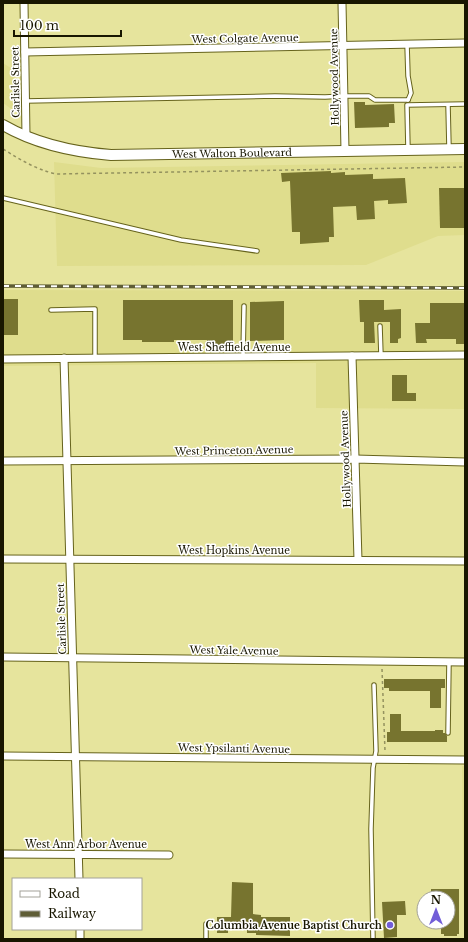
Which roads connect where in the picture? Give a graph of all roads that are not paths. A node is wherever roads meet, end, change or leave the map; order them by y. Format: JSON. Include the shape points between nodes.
{"nodes":[{"id":1,"x":24,"y":3,"type":"edge"},
{"id":2,"x":342,"y":3,"type":"edge"},
{"id":3,"x":465,"y":43,"type":"edge"},
{"id":4,"x":407,"y":44,"type":"junction"},
{"id":5,"x":343,"y":46,"type":"junction"},
{"id":6,"x":25,"y":52,"type":"junction"},
{"id":7,"x":344,"y":96,"type":"junction"},
{"id":8,"x":408,"y":100,"type":"junction"},
{"id":9,"x":26,"y":101,"type":"junction"},
{"id":10,"x":448,"y":104,"type":"junction"},
{"id":11,"x":465,"y":104,"type":"edge"},
{"id":12,"x":407,"y":105,"type":"junction"},
{"id":13,"x":4,"y":129,"type":"edge"},
{"id":14,"x":26,"y":136,"type":"junction"},
{"id":15,"x":449,"y":149,"type":"junction"},
{"id":16,"x":465,"y":149,"type":"edge"},
{"id":17,"x":408,"y":150,"type":"junction"},
{"id":18,"x":345,"y":151,"type":"junction"},
{"id":19,"x":3,"y":198,"type":"edge"},
{"id":20,"x":257,"y":251,"type":"dead end"},
{"id":21,"x":244,"y":306,"type":"dead end"},
{"id":22,"x":51,"y":310,"type":"dead end"},
{"id":23,"x":380,"y":326,"type":"dead end"},
{"id":24,"x":465,"y":355,"type":"edge"},
{"id":25,"x":352,"y":356,"type":"junction"},
{"id":26,"x":381,"y":356,"type":"junction"},
{"id":27,"x":243,"y":357,"type":"junction"},
{"id":28,"x":64,"y":358,"type":"junction"},
{"id":29,"x":95,"y":358,"type":"junction"},
{"id":30,"x":3,"y":359,"type":"edge"},
{"id":31,"x":355,"y":459,"type":"junction"},
{"id":32,"x":3,"y":461,"type":"edge"},
{"id":33,"x":67,"y":462,"type":"junction"},
{"id":34,"x":465,"y":462,"type":"edge"},
{"id":35,"x":3,"y":559,"type":"edge"},
{"id":36,"x":70,"y":560,"type":"junction"},
{"id":37,"x":358,"y":560,"type":"junction"},
{"id":38,"x":465,"y":561,"type":"edge"},
{"id":39,"x":3,"y":658,"type":"edge"},
{"id":40,"x":72,"y":658,"type":"junction"},
{"id":41,"x":449,"y":662,"type":"junction"},
{"id":42,"x":465,"y":662,"type":"edge"},
{"id":43,"x":374,"y":685,"type":"dead end"},
{"id":44,"x":448,"y":733,"type":"dead end"},
{"id":45,"x":3,"y":756,"type":"edge"},
{"id":46,"x":75,"y":757,"type":"junction"},
{"id":47,"x":374,"y":760,"type":"junction"},
{"id":48,"x":465,"y":760,"type":"edge"},
{"id":49,"x":3,"y":854,"type":"edge"},
{"id":50,"x":78,"y":854,"type":"junction"},
{"id":51,"x":169,"y":855,"type":"dead end"},
{"id":52,"x":79,"y":878,"type":"edge"},
{"id":53,"x":206,"y":924,"type":"dead end"},
{"id":54,"x":206,"y":939,"type":"edge"},
{"id":55,"x":373,"y":939,"type":"edge"}],
"edges":[{"from":1,"to":6,"type":"street","name":"Carlisle Street"},
{"from":2,"to":5,"type":"street","name":"Hollywood Avenue"},
{"from":3,"to":4,"type":"street","name":"West Colgate Avenue"},
{"from":4,"to":5,"type":"street","name":"West Colgate Avenue"},
{"from":4,"to":8,"type":"lane","via":[[411,93]]},
{"from":5,"to":6,"type":"street","name":"West Colgate Avenue"},
{"from":5,"to":7,"type":"street","name":"Hollywood Avenue"},
{"from":6,"to":9,"type":"street","name":"Carlisle Street"},
{"from":7,"to":8,"type":"lane"},
{"from":7,"to":9,"type":"lane"},
{"from":7,"to":18,"type":"street","name":"Hollywood Avenue"},
{"from":8,"to":12,"type":"lane"},
{"from":9,"to":14,"type":"street","name":"Carlisle Street"},
{"from":10,"to":11,"type":"lane"},
{"from":10,"to":12,"type":"lane"},
{"from":10,"to":15,"type":"lane"},
{"from":12,"to":17,"type":"lane"},
{"from":13,"to":14,"type":"main road","name":"West Walton Boulevard"},
{"from":14,"to":18,"type":"main road","name":"West Walton Boulevard","via":[[59,148],[111,155]]},
{"from":15,"to":16,"type":"main road","name":"West Walton Boulevard"},
{"from":15,"to":17,"type":"main road","name":"West Walton Boulevard"},
{"from":17,"to":18,"type":"main road","name":"West Walton Boulevard"},
{"from":19,"to":20,"type":"lane","via":[[181,240]]},
{"from":21,"to":27,"type":"lane"},
{"from":22,"to":29,"type":"lane","via":[[94,309]]},
{"from":23,"to":26,"type":"lane"},
{"from":24,"to":26,"type":"street","name":"West Sheffield Avenue"},
{"from":25,"to":26,"type":"street","name":"West Sheffield Avenue"},
{"from":25,"to":27,"type":"street","name":"West Sheffield Avenue"},
{"from":25,"to":31,"type":"street","name":"Hollywood Avenue"},
{"from":27,"to":29,"type":"street","name":"West Sheffield Avenue"},
{"from":28,"to":29,"type":"street","name":"West Sheffield Avenue"},
{"from":28,"to":30,"type":"street","name":"West Sheffield Avenue"},
{"from":28,"to":33,"type":"street","name":"Carlisle Street"},
{"from":31,"to":33,"type":"street","name":"West Princeton Avenue"},
{"from":31,"to":34,"type":"street","name":"West Princeton Avenue"},
{"from":31,"to":37,"type":"street","name":"Hollywood Avenue"},
{"from":32,"to":33,"type":"street","name":"West Princeton Avenue"},
{"from":33,"to":36,"type":"street","name":"Carlisle Street"},
{"from":35,"to":36,"type":"street","name":"West Hopkins Avenue"},
{"from":36,"to":37,"type":"street","name":"West Hopkins Avenue"},
{"from":36,"to":40,"type":"street","name":"Carlisle Street"},
{"from":37,"to":38,"type":"street","name":"West Hopkins Avenue"},
{"from":39,"to":40,"type":"street","name":"West Yale Avenue"},
{"from":40,"to":41,"type":"street","name":"West Yale Avenue"},
{"from":40,"to":46,"type":"street","name":"Carlisle Street"},
{"from":41,"to":42,"type":"street","name":"West Yale Avenue"},
{"from":41,"to":44,"type":"lane"},
{"from":43,"to":47,"type":"lane"},
{"from":45,"to":46,"type":"street","name":"West Ypsilanti Avenue"},
{"from":46,"to":47,"type":"street","name":"West Ypsilanti Avenue"},
{"from":46,"to":50,"type":"street","name":"Carlisle Street"},
{"from":47,"to":48,"type":"street","name":"West Ypsilanti Avenue"},
{"from":47,"to":55,"type":"lane"},
{"from":49,"to":50,"type":"street","name":"West Ann Arbor Avenue"},
{"from":50,"to":51,"type":"street","name":"West Ann Arbor Avenue"},
{"from":50,"to":52,"type":"street","name":"Carlisle Street"},
{"from":53,"to":54,"type":"lane"}]}
